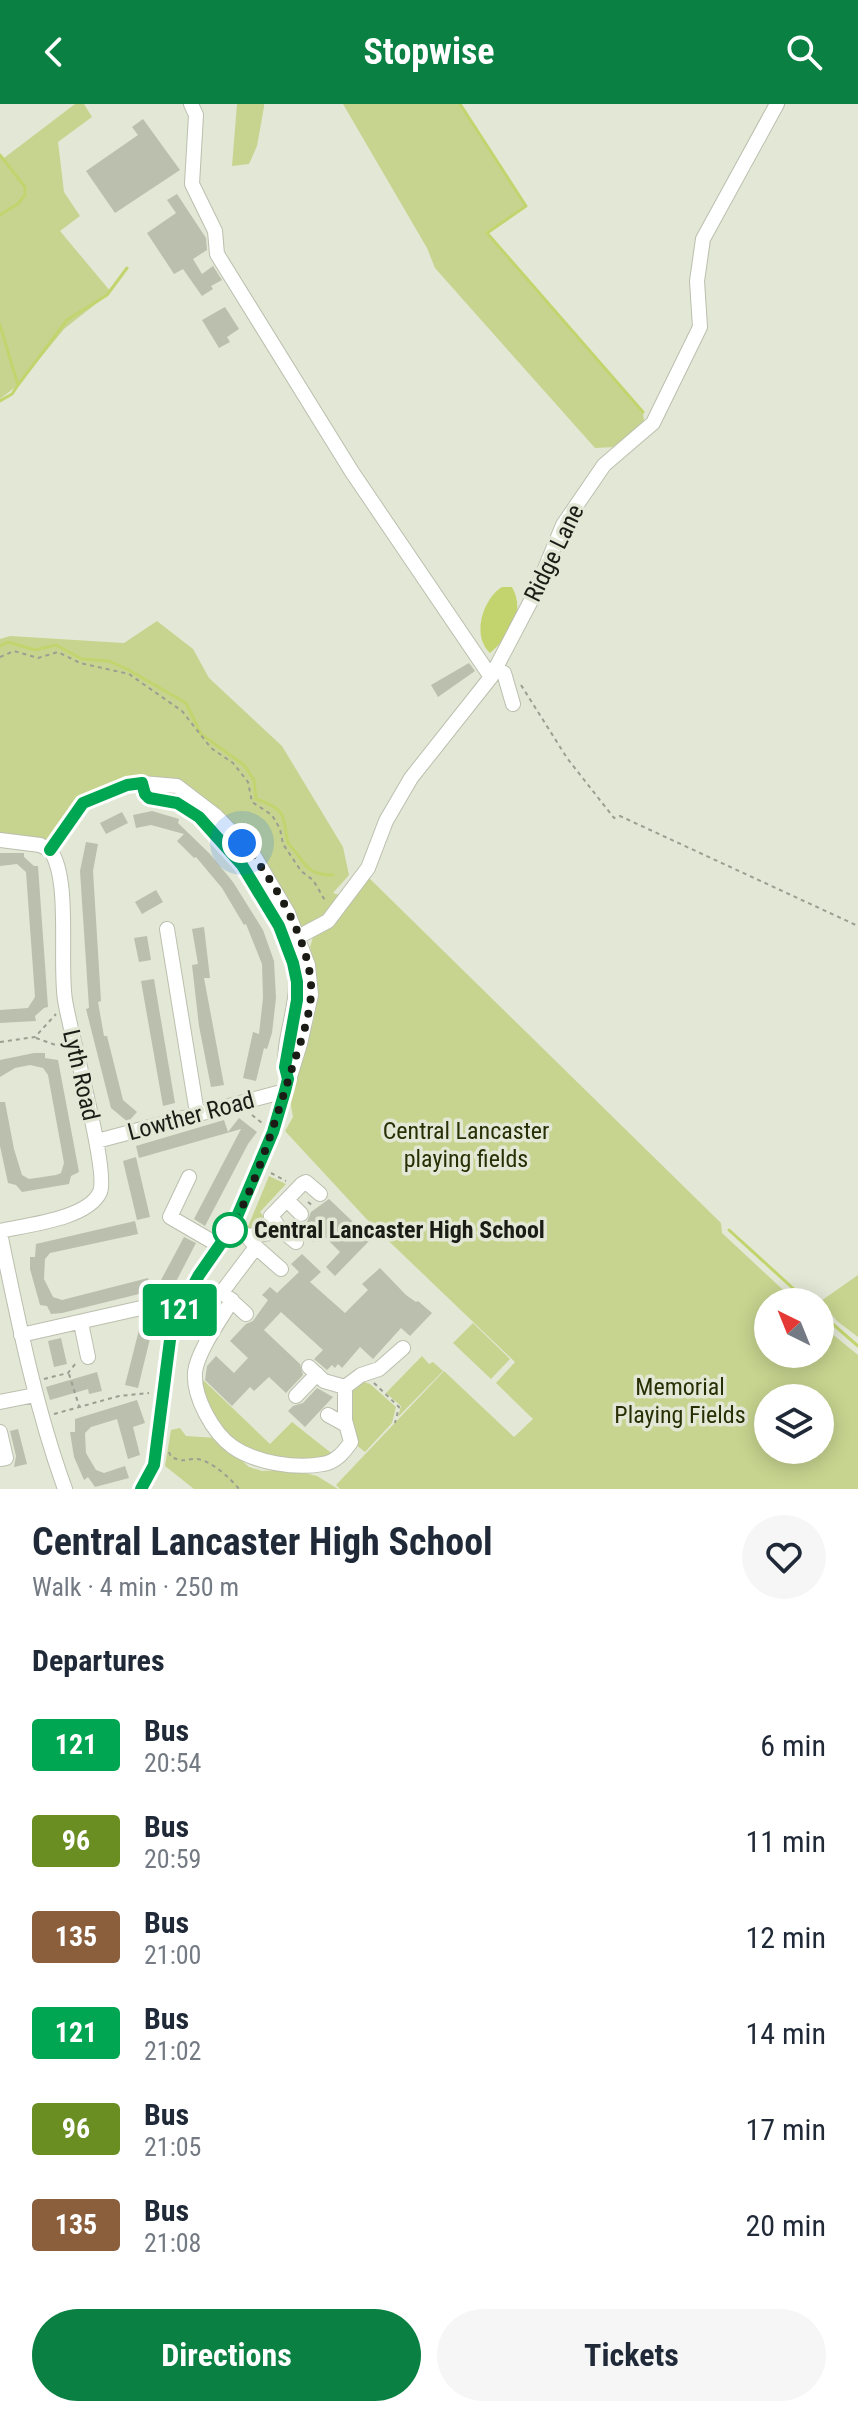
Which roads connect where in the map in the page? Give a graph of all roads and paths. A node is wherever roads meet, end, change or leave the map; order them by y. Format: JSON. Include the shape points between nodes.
{"nodes":[{"id":1,"x":191,"y":104,"type":"edge"},
{"id":2,"x":777,"y":104,"type":"edge"},
{"id":3,"x":0,"y":657,"type":"edge"},
{"id":4,"x":492,"y":673,"type":"junction"},
{"id":5,"x":520,"y":682,"type":"dead end"},
{"id":6,"x":513,"y":704,"type":"dead end"},
{"id":7,"x":142,"y":783,"type":"junction"},
{"id":8,"x":0,"y":840,"type":"edge"},
{"id":9,"x":50,"y":850,"type":"junction"},
{"id":10,"x":333,"y":914,"type":"junction"},
{"id":11,"x":858,"y":926,"type":"edge"},
{"id":12,"x":167,"y":929,"type":"dead end"},
{"id":13,"x":298,"y":937,"type":"junction"},
{"id":14,"x":67,"y":1012,"type":"junction"},
{"id":15,"x":35,"y":1037,"type":"junction"},
{"id":16,"x":0,"y":1042,"type":"edge"},
{"id":17,"x":74,"y":1045,"type":"junction"},
{"id":18,"x":287,"y":1085,"type":"junction"},
{"id":19,"x":238,"y":1103,"type":"junction"},
{"id":20,"x":197,"y":1113,"type":"junction"},
{"id":21,"x":273,"y":1132,"type":"junction"},
{"id":22,"x":97,"y":1141,"type":"junction"},
{"id":23,"x":189,"y":1177,"type":"dead end"},
{"id":24,"x":320,"y":1194,"type":"dead end"},
{"id":25,"x":287,"y":1200,"type":"junction"},
{"id":26,"x":301,"y":1214,"type":"dead end"},
{"id":27,"x":233,"y":1226,"type":"junction"},
{"id":28,"x":280,"y":1229,"type":"junction"},
{"id":29,"x":0,"y":1232,"type":"edge"},
{"id":30,"x":251,"y":1241,"type":"junction"},
{"id":31,"x":296,"y":1242,"type":"dead end"},
{"id":32,"x":220,"y":1246,"type":"junction"},
{"id":33,"x":281,"y":1269,"type":"dead end"},
{"id":34,"x":232,"y":1300,"type":"junction"},
{"id":35,"x":246,"y":1314,"type":"dead end"},
{"id":36,"x":177,"y":1315,"type":"junction"},
{"id":37,"x":81,"y":1323,"type":"junction"},
{"id":38,"x":21,"y":1335,"type":"junction"},
{"id":39,"x":403,"y":1348,"type":"dead end"},
{"id":40,"x":88,"y":1357,"type":"dead end"},
{"id":41,"x":365,"y":1374,"type":"junction"},
{"id":42,"x":345,"y":1387,"type":"junction"},
{"id":43,"x":33,"y":1388,"type":"junction"},
{"id":44,"x":163,"y":1393,"type":"junction"},
{"id":45,"x":296,"y":1396,"type":"dead end"},
{"id":46,"x":0,"y":1402,"type":"edge"},
{"id":47,"x":79,"y":1408,"type":"junction"},
{"id":48,"x":328,"y":1415,"type":"dead end"},
{"id":49,"x":42,"y":1417,"type":"junction"},
{"id":50,"x":395,"y":1423,"type":"dead end"},
{"id":51,"x":346,"y":1425,"type":"junction"},
{"id":52,"x":0,"y":1432,"type":"edge"},
{"id":53,"x":159,"y":1434,"type":"junction"},
{"id":54,"x":0,"y":1459,"type":"edge"},
{"id":55,"x":65,"y":1489,"type":"edge"},
{"id":56,"x":141,"y":1489,"type":"edge"},
{"id":57,"x":239,"y":1489,"type":"edge"}],
"edges":[{"from":1,"to":4,"type":"street","via":[[196,115],[192,184],[215,231],[217,254],[352,472]]},
{"from":2,"to":4,"type":"street","name":"Ridge Lane","via":[[703,239],[697,281],[700,327],[653,423],[604,465],[563,525],[535,593]]},
{"from":3,"to":10,"type":"path","via":[[14,651],[38,658],[58,652],[129,674],[182,711],[196,732],[248,782],[252,802],[272,815],[283,844]]},
{"from":4,"to":6,"type":"street","via":[[504,673]]},
{"from":4,"to":10,"type":"street","name":"Ridge Lane","via":[[411,778],[386,821],[368,868]]},
{"from":5,"to":11,"type":"path","via":[[567,758],[614,818],[620,816]]},
{"from":7,"to":9,"type":"street","via":[[83,803]]},
{"from":7,"to":13,"type":"street","via":[[177,786],[215,815],[268,876]]},
{"from":7,"to":18,"type":"street","via":[[149,798],[177,803],[199,817],[242,865],[279,926],[297,982]]},
{"from":8,"to":9,"type":"street"},
{"from":9,"to":14,"type":"street","name":"Lyth Road","via":[[61,894]]},
{"from":10,"to":13,"type":"street","name":"Ridge Lane"},
{"from":12,"to":20,"type":"street"},
{"from":13,"to":18,"type":"street","via":[[311,995]]},
{"from":14,"to":15,"type":"path","via":[[56,1014]]},
{"from":14,"to":17,"type":"street","name":"Lyth Road"},
{"from":15,"to":16,"type":"path"},
{"from":15,"to":17,"type":"path","via":[[63,1049]]},
{"from":17,"to":22,"type":"street","name":"Lyth Road"},
{"from":18,"to":19,"type":"street","name":"Lowther Road"},
{"from":18,"to":21,"type":"street"},
{"from":19,"to":20,"type":"street","name":"Lowther Road"},
{"from":19,"to":21,"type":"path"},
{"from":20,"to":22,"type":"street","name":"Lowther Road"},
{"from":21,"to":27,"type":"street"},
{"from":22,"to":29,"type":"street","name":"Lyth Road","via":[[102,1178],[91,1203],[77,1213]]},
{"from":23,"to":32,"type":"street","via":[[170,1217]]},
{"from":24,"to":25,"type":"street","via":[[306,1182]]},
{"from":25,"to":26,"type":"street"},
{"from":25,"to":28,"type":"street","via":[[271,1216]]},
{"from":27,"to":30,"type":"street"},
{"from":27,"to":32,"type":"street"},
{"from":28,"to":30,"type":"street"},
{"from":28,"to":31,"type":"street"},
{"from":29,"to":38,"type":"street"},
{"from":30,"to":33,"type":"street"},
{"from":30,"to":34,"type":"street","via":[[222,1292]]},
{"from":32,"to":36,"type":"street"},
{"from":34,"to":35,"type":"street"},
{"from":34,"to":51,"type":"street","via":[[195,1371],[201,1400],[220,1435],[261,1460],[325,1464],[351,1442]]},
{"from":36,"to":37,"type":"street","via":[[154,1307]]},
{"from":36,"to":44,"type":"street"},
{"from":37,"to":38,"type":"street"},
{"from":37,"to":40,"type":"street"},
{"from":38,"to":43,"type":"street"},
{"from":39,"to":41,"type":"street"},
{"from":41,"to":42,"type":"street"},
{"from":41,"to":50,"type":"path","via":[[399,1407]]},
{"from":42,"to":45,"type":"street","via":[[324,1381],[313,1370]]},
{"from":42,"to":51,"type":"street"},
{"from":43,"to":46,"type":"street"},
{"from":43,"to":47,"type":"path","via":[[68,1373]]},
{"from":43,"to":49,"type":"street"},
{"from":44,"to":47,"type":"path","via":[[119,1396]]},
{"from":44,"to":53,"type":"street"},
{"from":47,"to":49,"type":"path"},
{"from":48,"to":51,"type":"street"},
{"from":49,"to":55,"type":"street"},
{"from":52,"to":54,"type":"street","via":[[6,1458]]},
{"from":53,"to":56,"type":"street","via":[[154,1465]]},
{"from":53,"to":57,"type":"path","via":[[171,1457],[201,1460]]}]}
